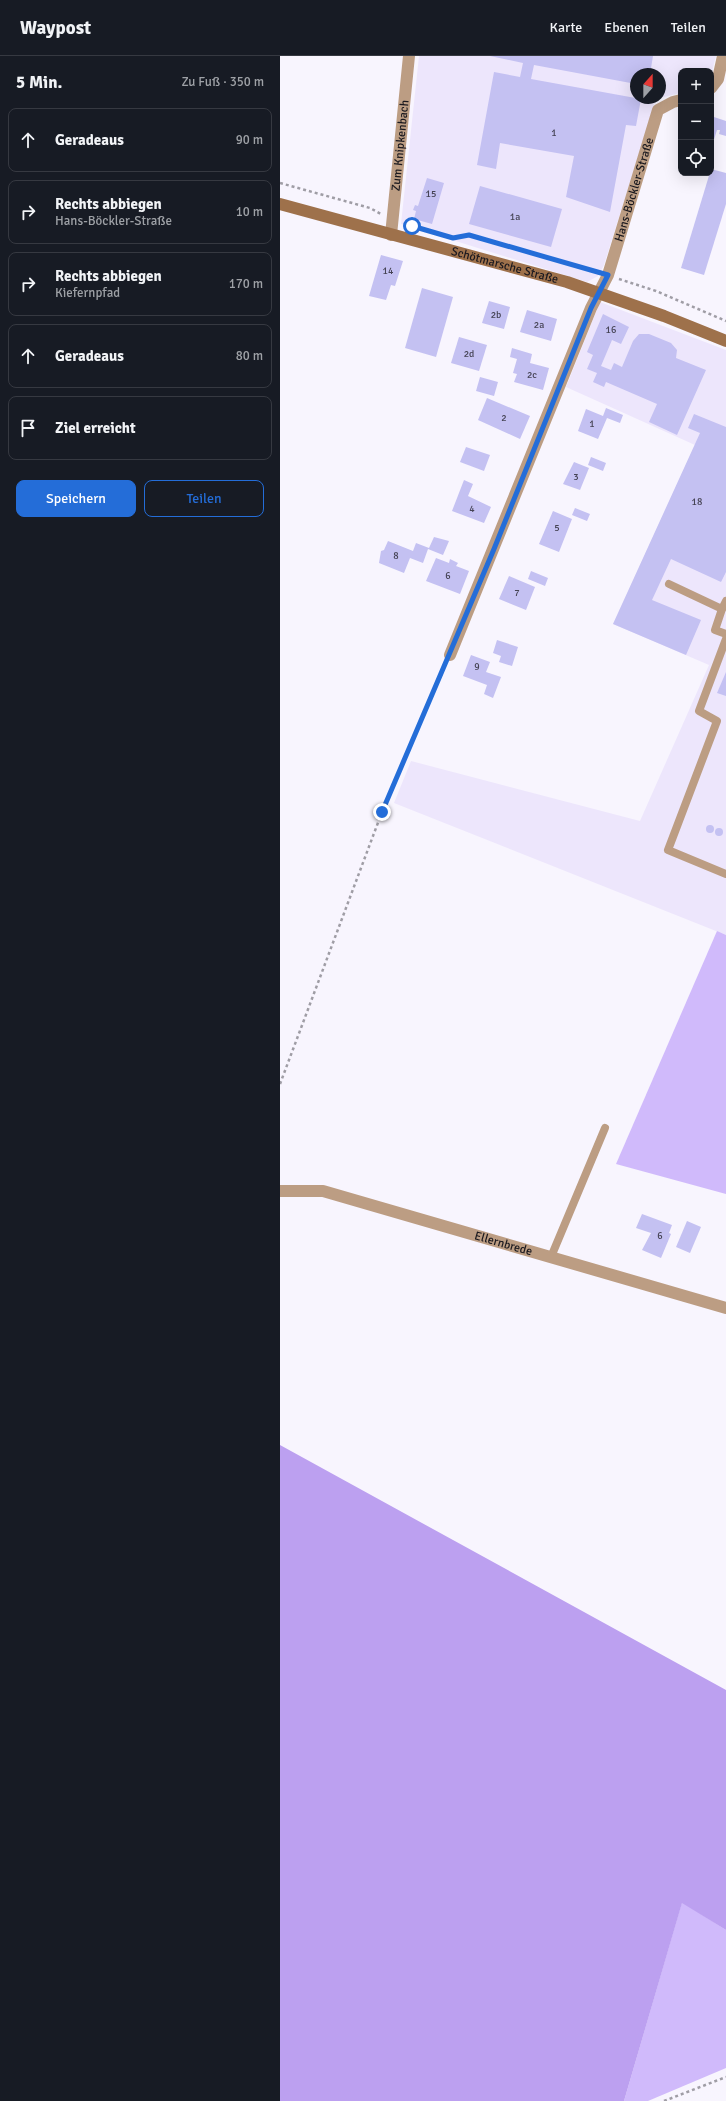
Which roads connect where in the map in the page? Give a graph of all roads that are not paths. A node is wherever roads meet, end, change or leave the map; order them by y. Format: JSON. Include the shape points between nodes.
{"nodes":[{"id":1,"x":409,"y":56,"type":"edge"},
{"id":2,"x":723,"y":56,"type":"edge"},
{"id":3,"x":714,"y":84,"type":"edge"},
{"id":4,"x":678,"y":101,"type":"edge"},
{"id":5,"x":280,"y":204,"type":"edge"},
{"id":6,"x":391,"y":235,"type":"junction"},
{"id":7,"x":600,"y":293,"type":"junction"},
{"id":8,"x":726,"y":341,"type":"edge"},
{"id":9,"x":669,"y":584,"type":"dead end"},
{"id":10,"x":726,"y":601,"type":"edge"},
{"id":11,"x":722,"y":609,"type":"junction"},
{"id":12,"x":726,"y":634,"type":"edge"},
{"id":13,"x":726,"y":639,"type":"edge"},
{"id":14,"x":450,"y":655,"type":"road end"},
{"id":15,"x":726,"y":874,"type":"edge"},
{"id":16,"x":605,"y":1128,"type":"dead end"},
{"id":17,"x":280,"y":1190,"type":"edge"},
{"id":18,"x":551,"y":1257,"type":"junction"},
{"id":19,"x":726,"y":1308,"type":"edge"}],
"edges":[{"from":1,"to":6,"type":"street","name":"Zum Knipkenbach"},
{"from":2,"to":3,"type":"street","via":[[718,79]]},
{"from":4,"to":7,"type":"street","name":"Hans-Böckler-Straße","via":[[658,110],[608,275]]},
{"from":5,"to":6,"type":"street","name":"Schötmarsche Straße"},
{"from":6,"to":7,"type":"street","name":"Schötmarsche Straße"},
{"from":7,"to":8,"type":"street","name":"Schötmarsche Straße"},
{"from":7,"to":14,"type":"street","name":"Hans-Böckler-Straße","via":[[591,308]]},
{"from":9,"to":11,"type":"lane"},
{"from":10,"to":11,"type":"lane"},
{"from":11,"to":12,"type":"lane","via":[[715,630]]},
{"from":13,"to":15,"type":"lane","via":[[699,711],[717,721],[668,850]]},
{"from":16,"to":18,"type":"lane"},
{"from":17,"to":18,"type":"street","name":"Ellernbrede","via":[[323,1191]]},
{"from":18,"to":19,"type":"street","name":"Ellernbrede"}]}
